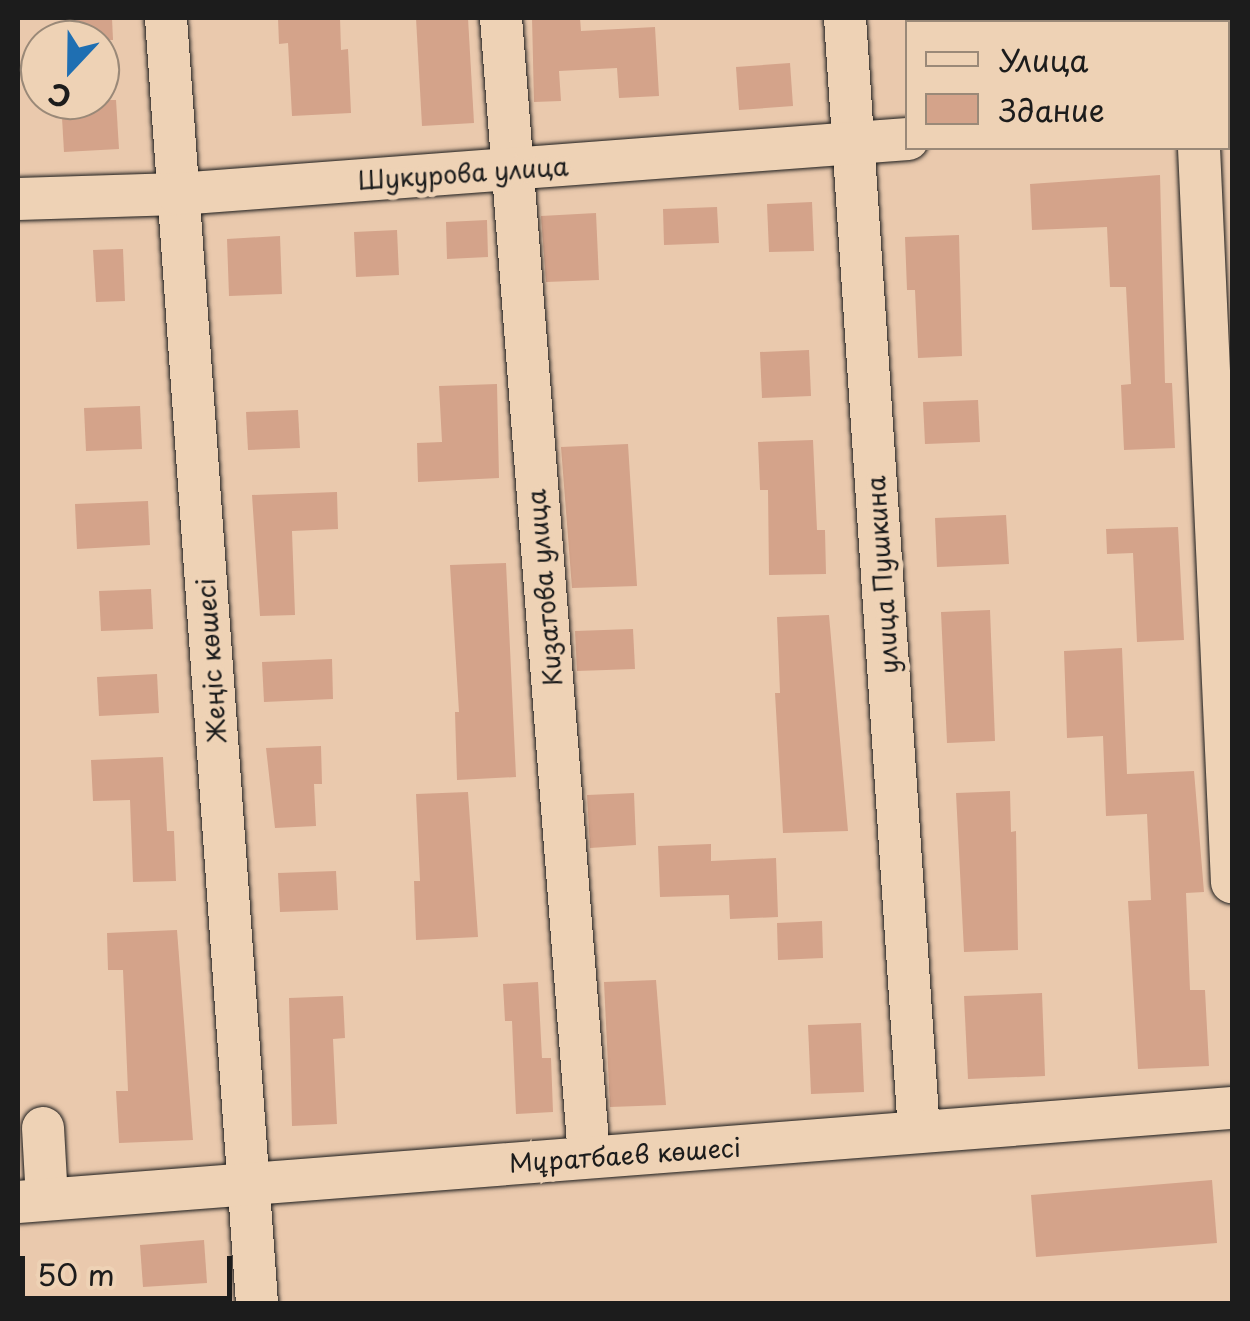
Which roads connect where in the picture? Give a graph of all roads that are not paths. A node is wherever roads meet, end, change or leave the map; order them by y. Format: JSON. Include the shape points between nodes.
{"nodes":[{"id":1,"x":166,"y":18,"type":"edge"},
{"id":2,"x":501,"y":18,"type":"edge"},
{"id":3,"x":845,"y":18,"type":"edge"},
{"id":4,"x":905,"y":139,"type":"edge"},
{"id":5,"x":853,"y":144,"type":"junction"},
{"id":6,"x":1199,"y":150,"type":"edge"},
{"id":7,"x":510,"y":169,"type":"junction"},
{"id":8,"x":178,"y":194,"type":"junction"},
{"id":9,"x":18,"y":199,"type":"edge"},
{"id":10,"x":1232,"y":882,"type":"edge"},
{"id":11,"x":1232,"y":1108,"type":"edge"},
{"id":12,"x":42,"y":1128,"type":"dead end"},
{"id":13,"x":919,"y":1132,"type":"junction"},
{"id":14,"x":589,"y":1157,"type":"junction"},
{"id":15,"x":248,"y":1183,"type":"junction"},
{"id":16,"x":32,"y":1201,"type":"edge"},
{"id":17,"x":257,"y":1304,"type":"edge"}],
"edges":[{"from":1,"to":8,"type":"street","name":"Жеңіс көшесі"},
{"from":2,"to":7,"type":"street","name":"Кизатова улица"},
{"from":3,"to":5,"type":"street","name":"улица Пушкина"},
{"from":4,"to":5,"type":"street","name":"Шукурова улица"},
{"from":5,"to":7,"type":"street","name":"Шукурова улица"},
{"from":5,"to":13,"type":"street","name":"улица Пушкина"},
{"from":6,"to":10,"type":"street"},
{"from":7,"to":8,"type":"street","name":"Шукурова улица"},
{"from":7,"to":14,"type":"street","name":"Кизатова улица"},
{"from":8,"to":9,"type":"street","name":"Шукурова улица"},
{"from":8,"to":15,"type":"street","name":"Жеңіс көшесі"},
{"from":11,"to":13,"type":"street","name":"Мұратбаев көшесі"},
{"from":12,"to":16,"type":"street"},
{"from":13,"to":14,"type":"street","name":"Мұратбаев көшесі"},
{"from":14,"to":15,"type":"street","name":"Мұратбаев көшесі"},
{"from":15,"to":16,"type":"street","name":"Мұратбаев көшесі"},
{"from":15,"to":17,"type":"street","name":"Жеңіс көшесі"}]}
